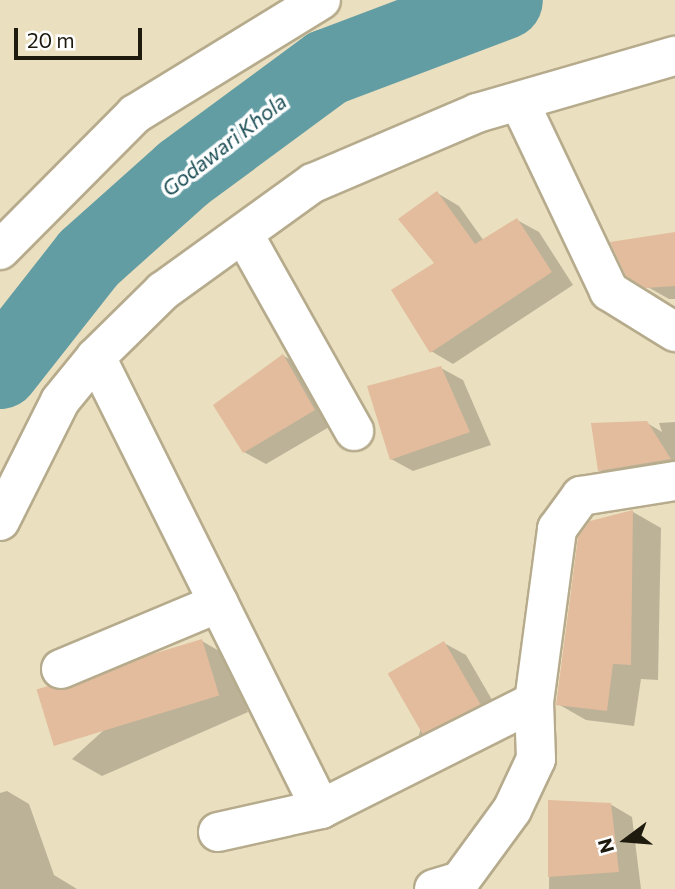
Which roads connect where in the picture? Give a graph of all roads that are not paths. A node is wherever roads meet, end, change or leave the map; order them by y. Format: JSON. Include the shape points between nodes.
{"nodes":[{"id":1,"x":321,"y":0,"type":"edge"},
{"id":2,"x":675,"y":57,"type":"edge"},
{"id":3,"x":526,"y":116,"type":"dead end"},
{"id":4,"x":247,"y":240,"type":"dead end"},
{"id":5,"x":0,"y":250,"type":"edge"},
{"id":6,"x":675,"y":332,"type":"edge"},
{"id":7,"x":96,"y":357,"type":"junction"},
{"id":8,"x":354,"y":431,"type":"dead end"},
{"id":9,"x":675,"y":481,"type":"edge"},
{"id":10,"x":0,"y":521,"type":"edge"},
{"id":11,"x":219,"y":603,"type":"junction"},
{"id":12,"x":61,"y":669,"type":"dead end"},
{"id":13,"x":534,"y":702,"type":"junction"},
{"id":14,"x":321,"y":809,"type":"junction"},
{"id":15,"x":218,"y":832,"type":"dead end"},
{"id":16,"x":434,"y":889,"type":"edge"}],
"edges":[{"from":1,"to":5,"type":"street","via":[[135,114]]},
{"from":2,"to":7,"type":"street","via":[[477,113],[313,183],[163,291]]},
{"from":3,"to":6,"type":"street","via":[[610,290]]},
{"from":4,"to":8,"type":"street"},
{"from":7,"to":10,"type":"street","via":[[60,401]]},
{"from":7,"to":11,"type":"street"},
{"from":9,"to":13,"type":"street","via":[[580,496],[556,529]]},
{"from":11,"to":12,"type":"street"},
{"from":11,"to":14,"type":"street"},
{"from":13,"to":14,"type":"street"},
{"from":13,"to":16,"type":"street","via":[[536,760],[513,810],[460,881]]},
{"from":14,"to":15,"type":"street"}]}
